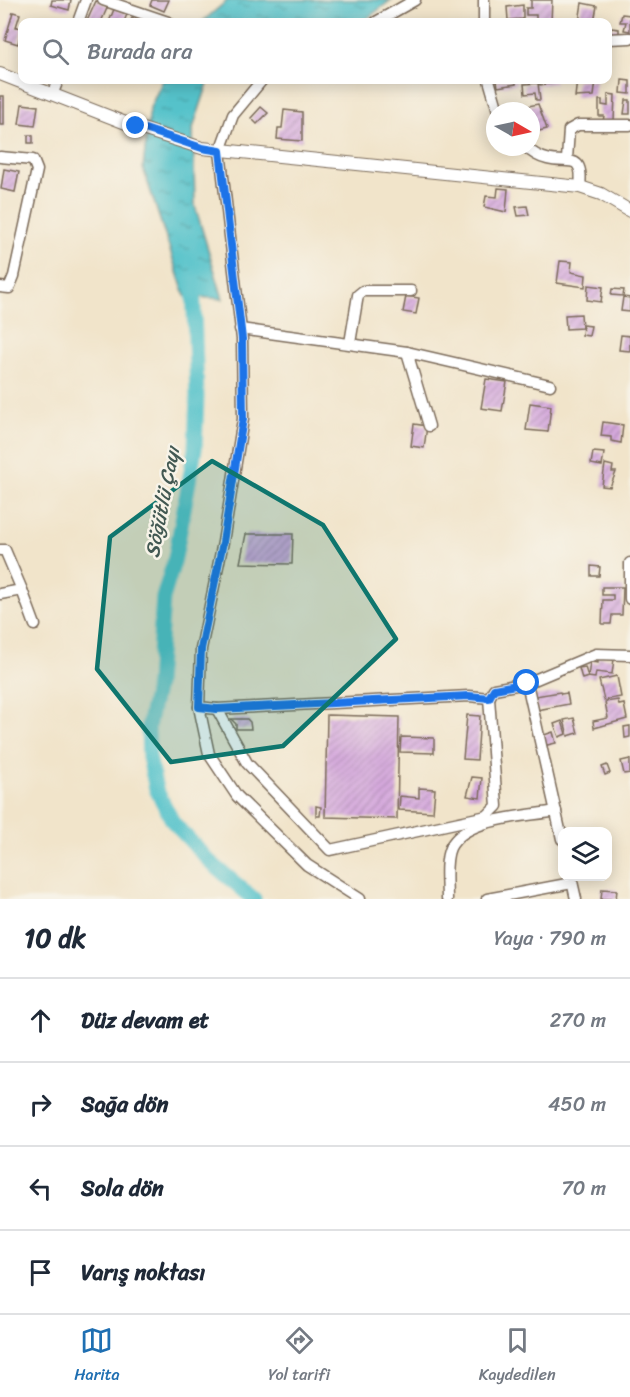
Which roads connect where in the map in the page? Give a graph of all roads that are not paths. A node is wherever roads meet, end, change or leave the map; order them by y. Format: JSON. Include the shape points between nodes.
{"nodes":[{"id":1,"x":86,"y":0,"type":"edge"},
{"id":2,"x":103,"y":0,"type":"edge"},
{"id":3,"x":415,"y":0,"type":"edge"},
{"id":4,"x":484,"y":0,"type":"edge"},
{"id":5,"x":79,"y":18,"type":"edge"},
{"id":6,"x":156,"y":18,"type":"edge"},
{"id":7,"x":383,"y":18,"type":"edge"},
{"id":8,"x":484,"y":18,"type":"edge"},
{"id":9,"x":630,"y":38,"type":"edge"},
{"id":10,"x":612,"y":39,"type":"edge"},
{"id":11,"x":0,"y":74,"type":"edge"},
{"id":12,"x":18,"y":80,"type":"edge"},
{"id":13,"x":28,"y":84,"type":"edge"},
{"id":14,"x":56,"y":84,"type":"edge"},
{"id":15,"x":259,"y":84,"type":"edge"},
{"id":16,"x":490,"y":84,"type":"edge"},
{"id":17,"x":53,"y":93,"type":"junction"},
{"id":18,"x":495,"y":102,"type":"edge"},
{"id":19,"x":630,"y":125,"type":"edge"},
{"id":20,"x":220,"y":151,"type":"junction"},
{"id":21,"x":539,"y":156,"type":"edge"},
{"id":22,"x":0,"y":157,"type":"edge"},
{"id":23,"x":567,"y":159,"type":"junction"},
{"id":24,"x":580,"y":186,"type":"junction"},
{"id":25,"x":630,"y":211,"type":"edge"},
{"id":26,"x":0,"y":287,"type":"edge"},
{"id":27,"x":411,"y":291,"type":"dead end"},
{"id":28,"x":240,"y":329,"type":"junction"},
{"id":29,"x":350,"y":343,"type":"junction"},
{"id":30,"x":407,"y":352,"type":"junction"},
{"id":31,"x":550,"y":385,"type":"dead end"},
{"id":32,"x":429,"y":426,"type":"dead end"},
{"id":33,"x":0,"y":537,"type":"edge"},
{"id":34,"x":2,"y":550,"type":"edge"},
{"id":35,"x":630,"y":563,"type":"edge"},
{"id":36,"x":22,"y":590,"type":"junction"},
{"id":37,"x":0,"y":594,"type":"edge"},
{"id":38,"x":630,"y":599,"type":"edge"},
{"id":39,"x":35,"y":625,"type":"dead end"},
{"id":40,"x":630,"y":655,"type":"edge"},
{"id":41,"x":527,"y":683,"type":"junction"},
{"id":42,"x":489,"y":698,"type":"junction"},
{"id":43,"x":199,"y":707,"type":"junction"},
{"id":44,"x":217,"y":709,"type":"junction"},
{"id":45,"x":556,"y":812,"type":"junction"},
{"id":46,"x":559,"y":827,"type":"edge"},
{"id":47,"x":567,"y":881,"type":"edge"},
{"id":48,"x":571,"y":881,"type":"edge"},
{"id":49,"x":360,"y":899,"type":"edge"},
{"id":50,"x":447,"y":899,"type":"edge"},
{"id":51,"x":487,"y":899,"type":"edge"},
{"id":52,"x":576,"y":899,"type":"edge"}],
"edges":[{"from":1,"to":5,"type":"street"},
{"from":2,"to":6,"type":"street"},
{"from":3,"to":7,"type":"street"},
{"from":4,"to":8,"type":"street"},
{"from":9,"to":10,"type":"street"},
{"from":11,"to":12,"type":"main road"},
{"from":13,"to":17,"type":"main road"},
{"from":14,"to":17,"type":"street"},
{"from":15,"to":20,"type":"street","via":[[233,115]]},
{"from":16,"to":18,"type":"street"},
{"from":17,"to":20,"type":"main road","via":[[136,126]]},
{"from":19,"to":23,"type":"street","via":[[578,125],[569,130]]},
{"from":20,"to":24,"type":"main road"},
{"from":20,"to":28,"type":"street"},
{"from":21,"to":23,"type":"street"},
{"from":22,"to":26,"type":"street","via":[[33,160],[37,170],[14,276],[9,288]]},
{"from":23,"to":24,"type":"street","via":[[582,172]]},
{"from":24,"to":25,"type":"main road"},
{"from":27,"to":29,"type":"street","via":[[363,291],[358,295]]},
{"from":28,"to":29,"type":"street"},
{"from":28,"to":43,"type":"street","via":[[241,440],[201,649]]},
{"from":29,"to":30,"type":"street"},
{"from":30,"to":31,"type":"street"},
{"from":30,"to":32,"type":"street"},
{"from":33,"to":34,"type":"street"},
{"from":34,"to":36,"type":"street"},
{"from":35,"to":38,"type":"street"},
{"from":36,"to":37,"type":"street"},
{"from":36,"to":39,"type":"street"},
{"from":40,"to":41,"type":"street","via":[[596,654]]},
{"from":41,"to":42,"type":"street","via":[[494,689]]},
{"from":41,"to":45,"type":"street"},
{"from":42,"to":44,"type":"street"},
{"from":42,"to":44,"type":"street","via":[[497,806],[487,816],[330,850],[247,763]]},
{"from":43,"to":44,"type":"street"},
{"from":43,"to":49,"type":"street","via":[[209,754],[237,796],[308,865]]},
{"from":45,"to":46,"type":"street"},
{"from":45,"to":50,"type":"street","via":[[478,825],[461,833],[449,850]]},
{"from":47,"to":51,"type":"street"},
{"from":48,"to":52,"type":"street"}]}
